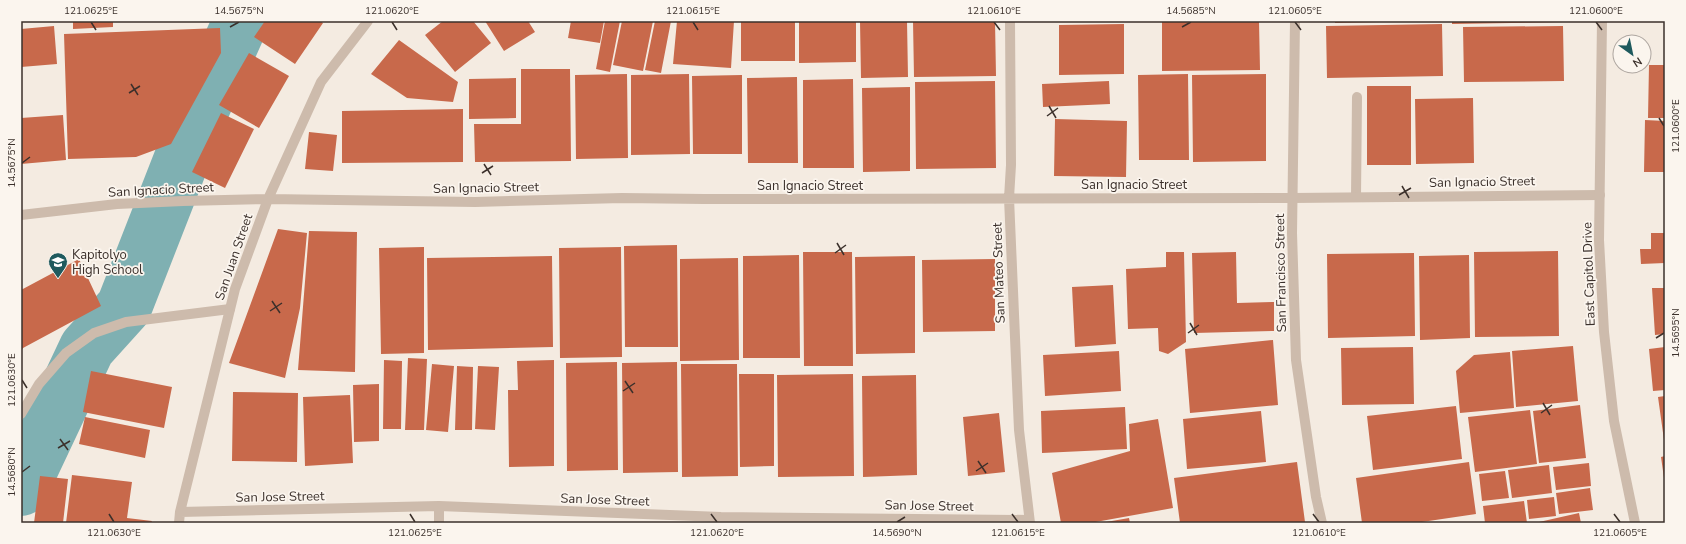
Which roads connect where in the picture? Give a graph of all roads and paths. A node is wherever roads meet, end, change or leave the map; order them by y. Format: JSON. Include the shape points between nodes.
{"nodes":[{"id":1,"x":368,"y":21,"type":"edge"},
{"id":2,"x":1010,"y":21,"type":"edge"},
{"id":3,"x":1295,"y":21,"type":"edge"},
{"id":4,"x":1602,"y":21,"type":"edge"},
{"id":5,"x":1358,"y":97,"type":"dead end"},
{"id":6,"x":1600,"y":195,"type":"junction"},
{"id":7,"x":1356,"y":197,"type":"junction"},
{"id":8,"x":1009,"y":198,"type":"junction"},
{"id":9,"x":1293,"y":198,"type":"junction"},
{"id":10,"x":268,"y":199,"type":"junction"},
{"id":11,"x":21,"y":215,"type":"edge"},
{"id":12,"x":230,"y":308,"type":"junction"},
{"id":13,"x":21,"y":414,"type":"edge"},
{"id":14,"x":439,"y":506,"type":"junction"},
{"id":15,"x":180,"y":512,"type":"junction"},
{"id":16,"x":1029,"y":522,"type":"edge"},
{"id":17,"x":179,"y":523,"type":"edge"},
{"id":18,"x":438,"y":523,"type":"edge"},
{"id":19,"x":1322,"y":523,"type":"edge"},
{"id":20,"x":1635,"y":523,"type":"edge"}],
"edges":[{"from":1,"to":10,"type":"street","name":"San Juan Street","via":[[321,82]]},
{"from":2,"to":8,"type":"street","name":"San Mateo Street"},
{"from":3,"to":9,"type":"street","name":"San Francisco Street"},
{"from":4,"to":6,"type":"street","name":"East Capitol Drive"},
{"from":5,"to":7,"type":"street"},
{"from":6,"to":7,"type":"street","name":"San Ignacio Street"},
{"from":6,"to":20,"type":"street","name":"East Capitol Drive","via":[[1599,240],[1604,332],[1614,422]]},
{"from":7,"to":9,"type":"street","name":"San Ignacio Street"},
{"from":8,"to":9,"type":"street","name":"San Ignacio Street"},
{"from":8,"to":10,"type":"street","name":"San Ignacio Street","via":[[622,198],[475,202]]},
{"from":8,"to":16,"type":"street","name":"San Mateo Street","via":[[1019,430]]},
{"from":9,"to":19,"type":"street","name":"San Francisco Street","via":[[1296,360]]},
{"from":10,"to":11,"type":"street","name":"San Ignacio Street","via":[[117,204]]},
{"from":10,"to":12,"type":"street","name":"San Juan Street"},
{"from":12,"to":13,"type":"street","via":[[126,322],[94,333],[66,353],[39,384]]},
{"from":12,"to":15,"type":"street","name":"San Juan Street"},
{"from":14,"to":15,"type":"street","name":"San Jose Street"},
{"from":14,"to":16,"type":"street","name":"San Jose Street","via":[[721,517]]},
{"from":14,"to":18,"type":"street"},
{"from":15,"to":17,"type":"street","name":"San Juan Street"}]}
